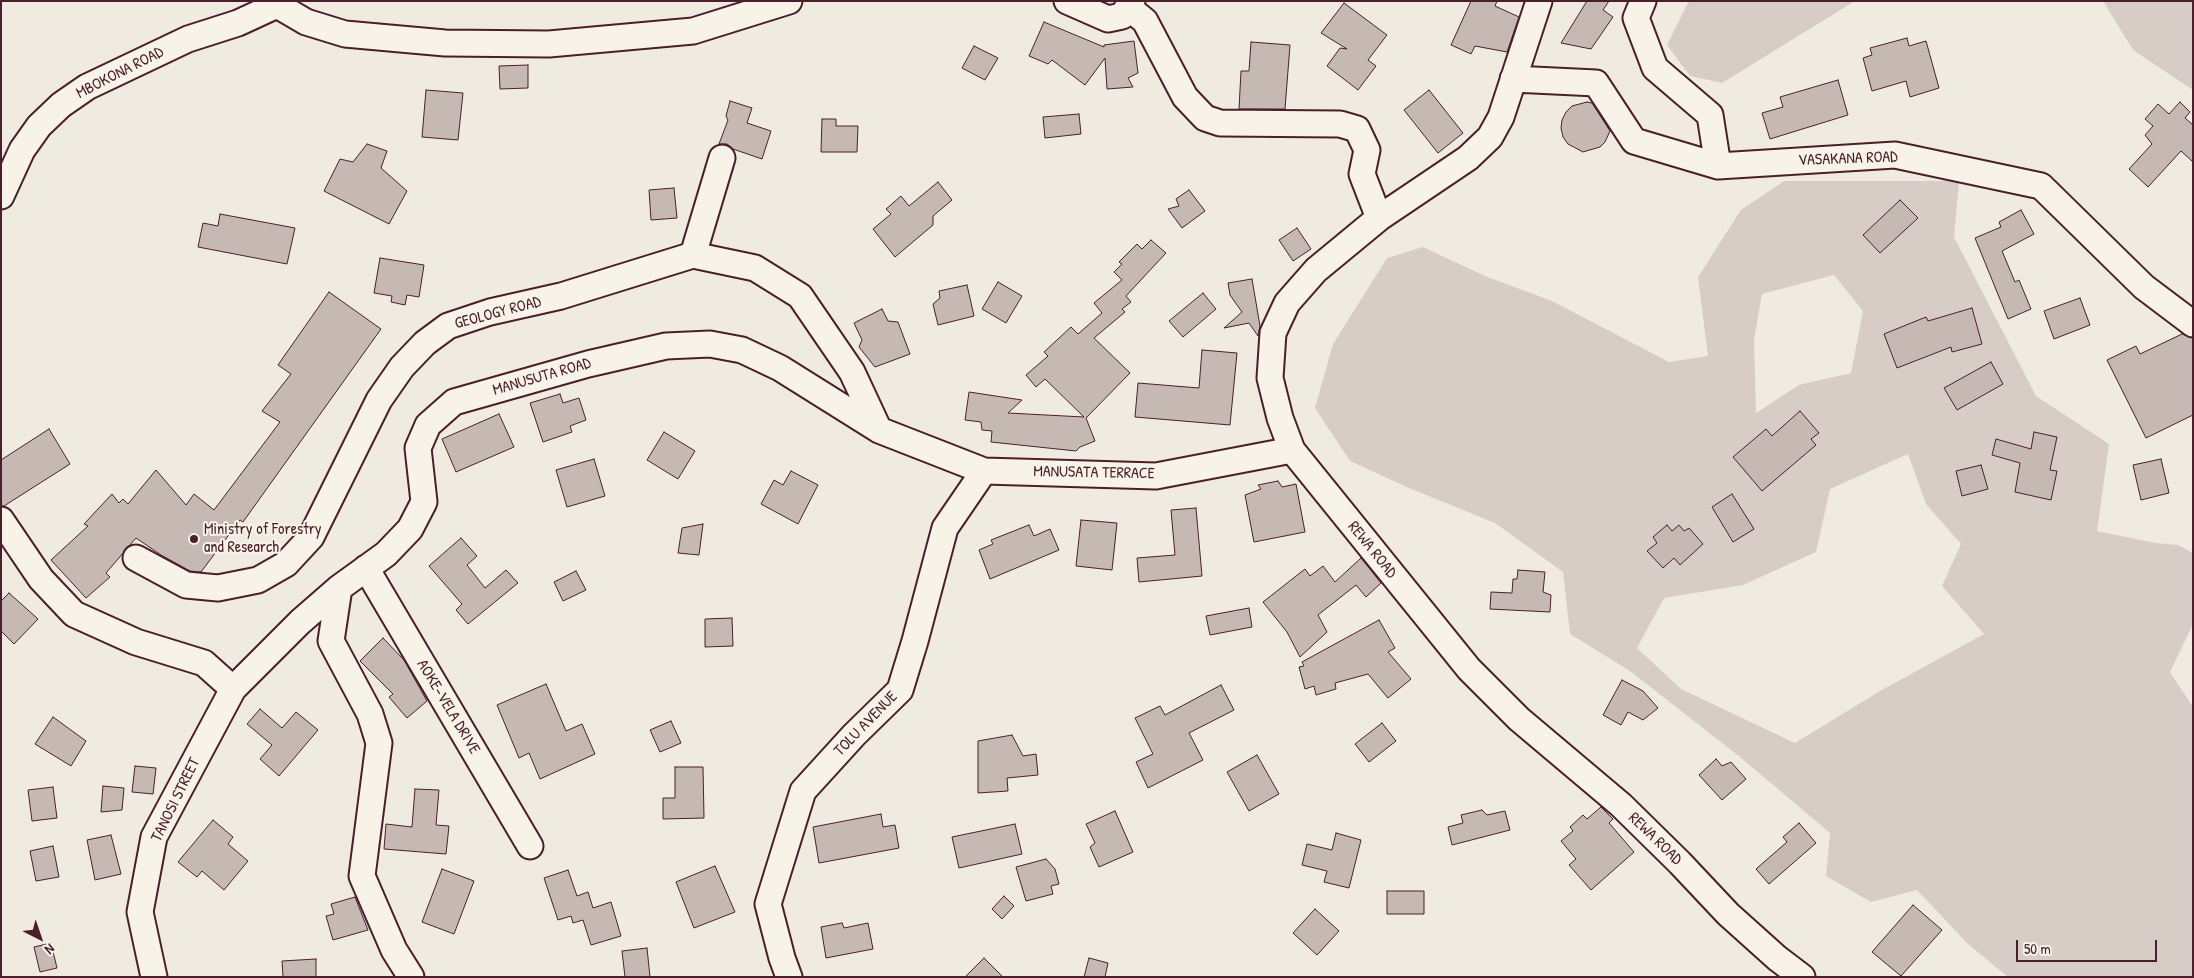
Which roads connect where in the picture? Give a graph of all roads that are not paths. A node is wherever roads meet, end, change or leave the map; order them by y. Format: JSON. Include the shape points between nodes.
{"nodes":[{"id":1,"x":789,"y":1,"type":"edge"},
{"id":2,"x":1067,"y":1,"type":"edge"},
{"id":3,"x":1539,"y":1,"type":"edge"},
{"id":4,"x":1644,"y":1,"type":"edge"},
{"id":5,"x":279,"y":3,"type":"edge"},
{"id":6,"x":1130,"y":5,"type":"edge"},
{"id":7,"x":1513,"y":79,"type":"junction"},
{"id":8,"x":722,"y":158,"type":"dead end"},
{"id":9,"x":1718,"y":166,"type":"junction"},
{"id":10,"x":1,"y":196,"type":"edge"},
{"id":11,"x":1380,"y":218,"type":"junction"},
{"id":12,"x":693,"y":255,"type":"junction"},
{"id":13,"x":2193,"y":324,"type":"edge"},
{"id":14,"x":880,"y":430,"type":"junction"},
{"id":15,"x":1292,"y":450,"type":"junction"},
{"id":16,"x":984,"y":471,"type":"junction"},
{"id":17,"x":1,"y":520,"type":"edge"},
{"id":18,"x":136,"y":558,"type":"dead end"},
{"id":19,"x":366,"y":568,"type":"junction"},
{"id":20,"x":338,"y":588,"type":"junction"},
{"id":21,"x":233,"y":689,"type":"junction"},
{"id":22,"x":530,"y":846,"type":"dead end"},
{"id":23,"x":154,"y":977,"type":"edge"},
{"id":24,"x":411,"y":977,"type":"edge"},
{"id":25,"x":789,"y":977,"type":"edge"},
{"id":26,"x":1802,"y":977,"type":"edge"}],
"edges":[{"from":1,"to":5,"type":"street","via":[[693,31],[549,44],[445,43],[345,34],[306,22]]},
{"from":2,"to":6,"type":"street","via":[[1108,19],[1122,16]]},
{"from":3,"to":7,"type":"street","name":"REWA ROAD"},
{"from":4,"to":9,"type":"street","via":[[1636,18],[1655,68],[1710,115]]},
{"from":5,"to":10,"type":"street","name":"MBOKONA ROAD","via":[[238,23],[188,39],[88,87],[61,105],[39,126],[22,150]]},
{"from":6,"to":11,"type":"street","via":[[1145,21],[1185,97],[1205,118],[1220,123],[1340,124],[1357,129],[1368,150],[1362,174]]},
{"from":7,"to":9,"type":"street","name":"VASAKANA ROAD","via":[[1596,83],[1634,141]]},
{"from":7,"to":11,"type":"street","name":"REWA ROAD","via":[[1501,117],[1490,137],[1468,158]]},
{"from":8,"to":12,"type":"street"},
{"from":9,"to":13,"type":"street","name":"VASAKANA ROAD","via":[[1895,155],[2041,186],[2144,287]]},
{"from":11,"to":15,"type":"street","name":"REWA ROAD","via":[[1316,270],[1288,303],[1273,332],[1270,378]]},
{"from":12,"to":14,"type":"street","name":"GEOLOGY ROAD","via":[[755,268],[800,296],[852,372]]},
{"from":12,"to":18,"type":"street","name":"GEOLOGY ROAD","via":[[561,296],[490,312],[448,326],[425,343],[402,367],[379,400],[311,537],[286,564],[258,580],[218,588],[186,585]]},
{"from":14,"to":16,"type":"street","name":"MANUSUTA ROAD"},
{"from":14,"to":19,"type":"street","name":"MANUSUTA ROAD","via":[[780,368],[742,350],[710,344],[666,346],[570,368],[454,402],[428,424],[418,448],[424,502],[410,529],[386,554]]},
{"from":15,"to":16,"type":"street","name":"MANUSATA TERRACE","via":[[1156,476]]},
{"from":15,"to":26,"type":"street","name":"REWA ROAD","via":[[1469,669],[1519,719],[1621,805],[1728,914]]},
{"from":16,"to":25,"type":"street","name":"TOLU AVENUE","via":[[945,528],[900,690],[803,792],[768,904]]},
{"from":17,"to":21,"type":"street","via":[[41,579],[74,614],[136,642],[204,663]]},
{"from":19,"to":20,"type":"street","name":"MANUSUTA ROAD"},
{"from":19,"to":22,"type":"street","name":"AOKE-VELA DRIVE"},
{"from":20,"to":21,"type":"street","name":"MANUSUTA ROAD"},
{"from":20,"to":24,"type":"street","via":[[331,641],[370,714],[379,743],[362,876],[394,950]]},
{"from":21,"to":23,"type":"street","name":"TANOSI STREET","via":[[154,837],[140,912]]}]}
